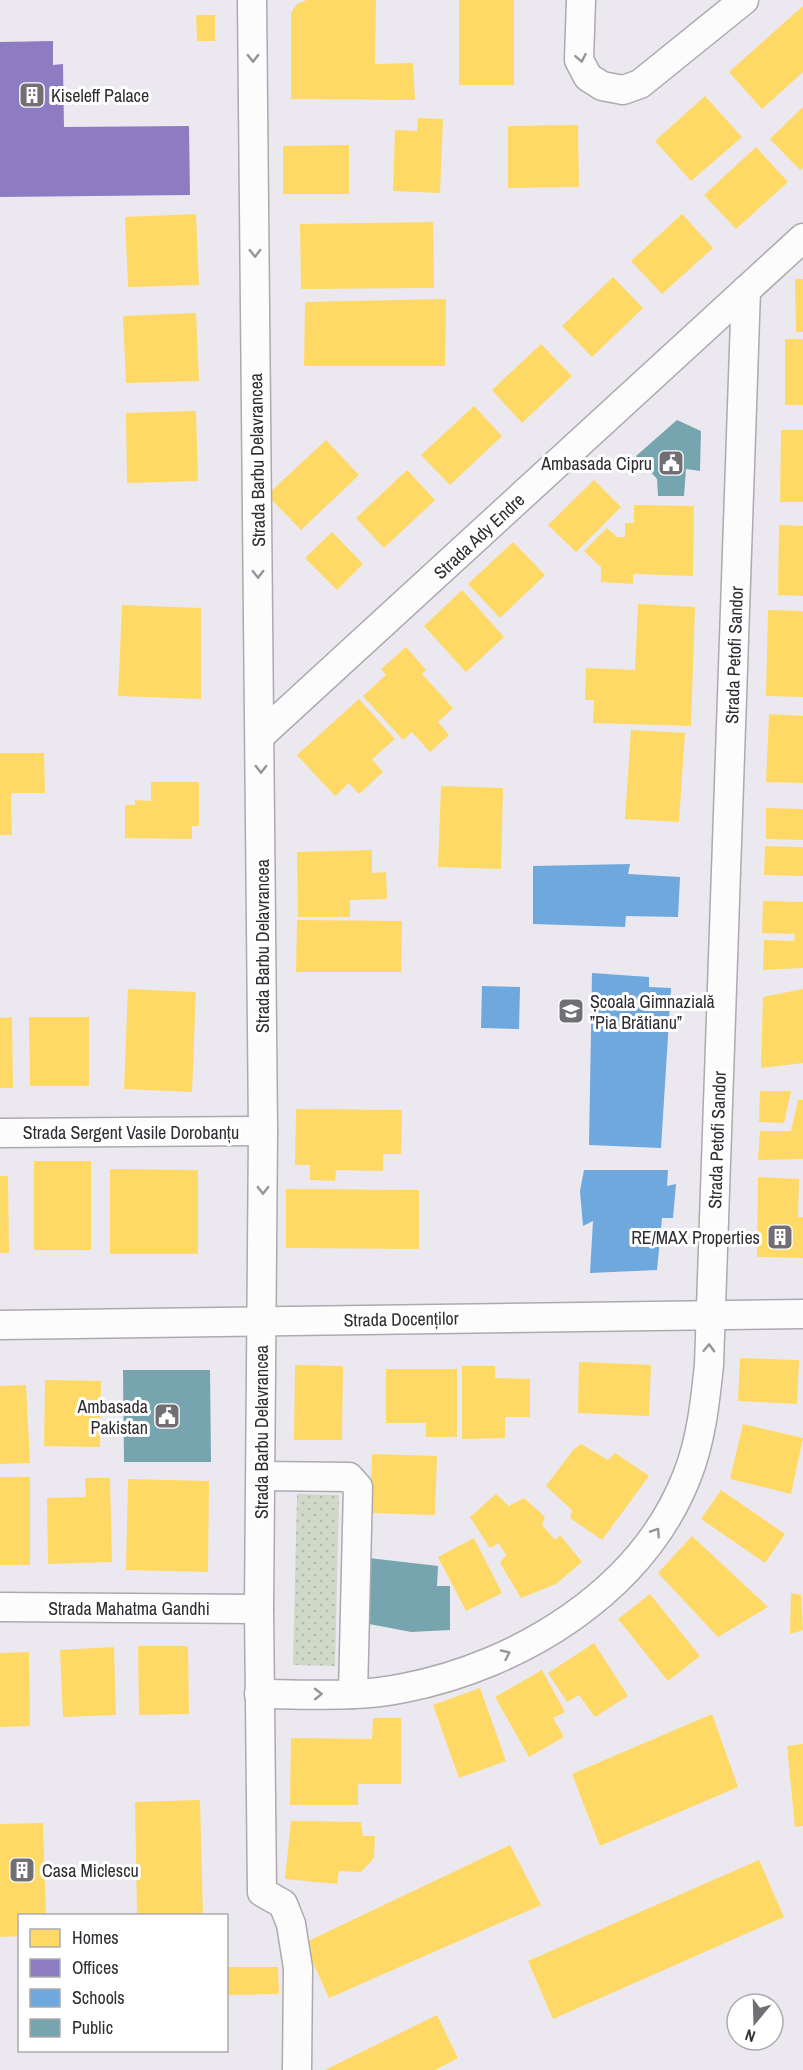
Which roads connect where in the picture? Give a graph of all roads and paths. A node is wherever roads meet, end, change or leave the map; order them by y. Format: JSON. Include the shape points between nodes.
{"nodes":[{"id":1,"x":252,"y":0,"type":"edge"},
{"id":2,"x":581,"y":0,"type":"edge"},
{"id":3,"x":744,"y":0,"type":"edge"},
{"id":4,"x":803,"y":238,"type":"edge"},
{"id":5,"x":746,"y":290,"type":"junction"},
{"id":6,"x":260,"y":736,"type":"junction"},
{"id":7,"x":263,"y":1131,"type":"junction"},
{"id":8,"x":0,"y":1133,"type":"edge"},
{"id":9,"x":803,"y":1314,"type":"edge"},
{"id":10,"x":711,"y":1315,"type":"junction"},
{"id":11,"x":262,"y":1321,"type":"junction"},
{"id":12,"x":0,"y":1325,"type":"edge"},
{"id":13,"x":261,"y":1476,"type":"junction"},
{"id":14,"x":0,"y":1607,"type":"edge"},
{"id":15,"x":259,"y":1609,"type":"junction"},
{"id":16,"x":259,"y":1694,"type":"junction"},
{"id":17,"x":353,"y":1694,"type":"junction"},
{"id":18,"x":297,"y":2070,"type":"edge"}],
"edges":[{"from":1,"to":6,"type":"street","name":"Strada Barbu Delavrancea","one_way":true},
{"from":2,"to":3,"type":"street","one_way":true,"via":[[579,60],[588,77],[602,86],[622,90],[640,84]]},
{"from":4,"to":5,"type":"street","name":"Strada Ady Endre"},
{"from":5,"to":6,"type":"street","name":"Strada Ady Endre"},
{"from":5,"to":10,"type":"street","name":"Strada Petofi Sandor"},
{"from":6,"to":7,"type":"street","name":"Strada Barbu Delavrancea","one_way":true},
{"from":7,"to":8,"type":"street","name":"Strada Sergent Vasile Dorobanțu"},
{"from":7,"to":11,"type":"street","name":"Strada Barbu Delavrancea","one_way":true},
{"from":9,"to":10,"type":"street","name":"Strada Docenților"},
{"from":10,"to":11,"type":"street","name":"Strada Docenților"},
{"from":17,"to":10,"type":"street","name":"Strada Petofi Sandor","one_way":true,"via":[[403,1688],[455,1675],[503,1656],[584,1608],[620,1576],[646,1547],[687,1476],[705,1402]]},
{"from":11,"to":12,"type":"street","name":"Strada Docenților"},
{"from":11,"to":13,"type":"street","name":"Strada Barbu Delavrancea"},
{"from":13,"to":15,"type":"street","name":"Strada Barbu Delavrancea"},
{"from":13,"to":17,"type":"street","via":[[349,1477],[358,1487]]},
{"from":14,"to":15,"type":"street","name":"Strada Mahatma Gandhi"},
{"from":15,"to":16,"type":"street","name":"Strada Barbu Delavrancea"},
{"from":16,"to":17,"type":"street","name":"Strada Petofi Sandor","one_way":true},
{"from":16,"to":18,"type":"street","name":"Strada Barbu Delavrancea","via":[[262,1892],[283,1904],[297,1952]]}]}
